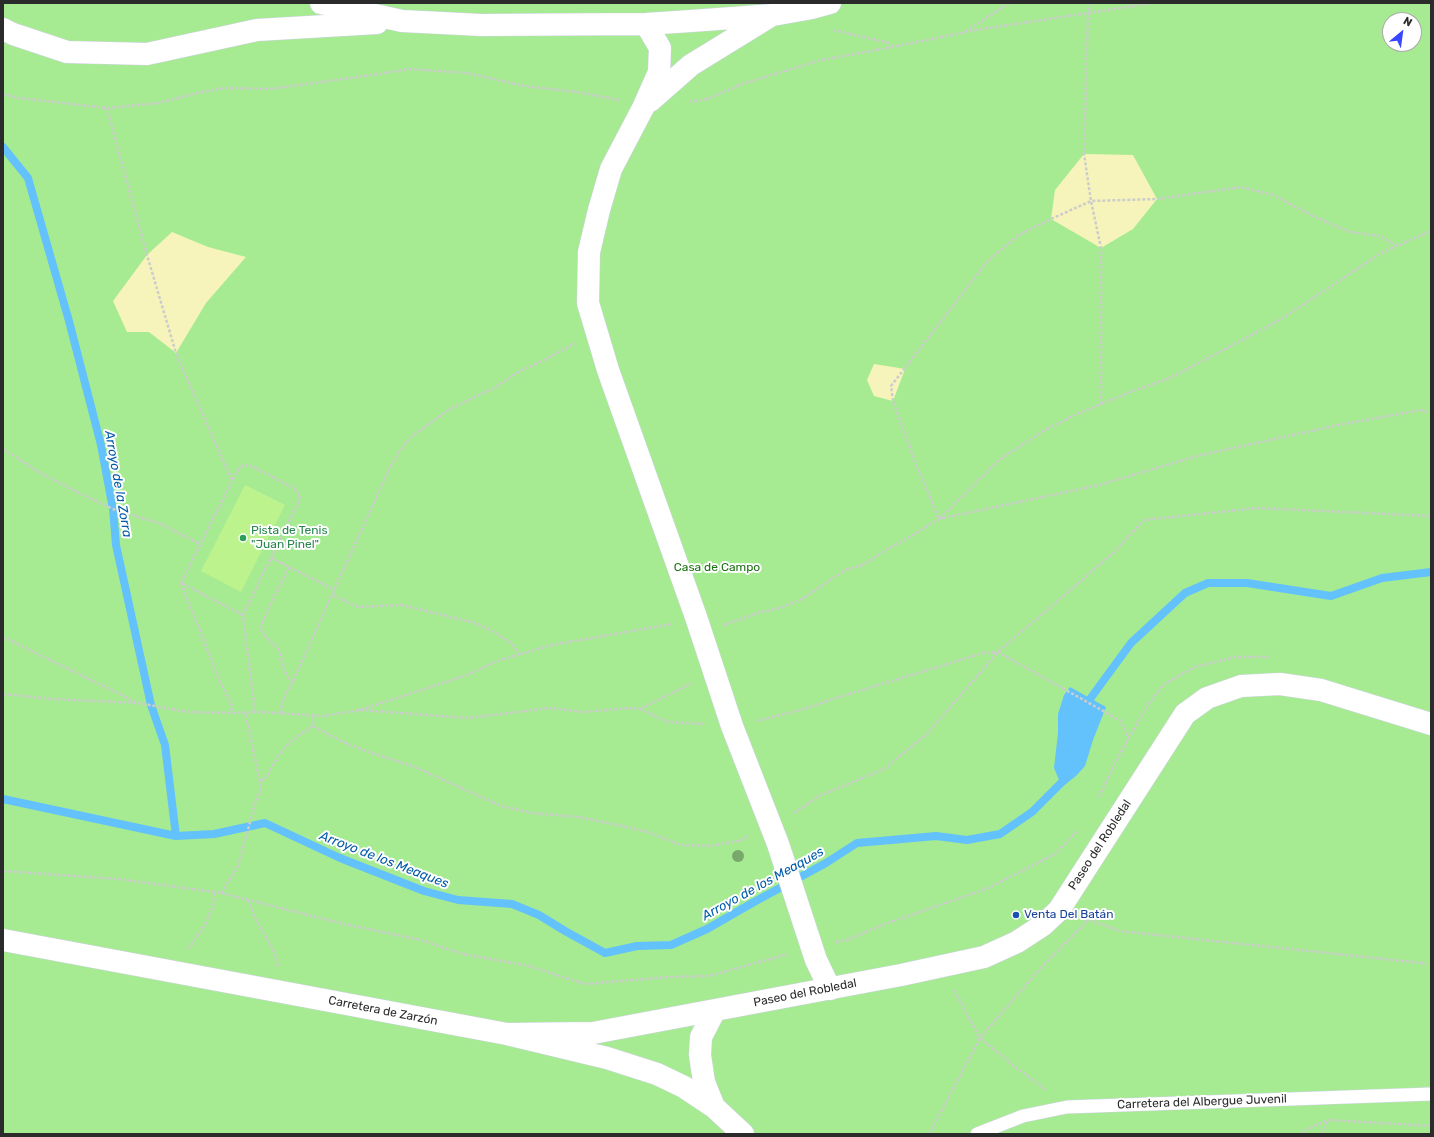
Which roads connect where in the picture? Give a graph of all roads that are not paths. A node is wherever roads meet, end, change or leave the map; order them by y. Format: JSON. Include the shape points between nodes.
{"nodes":[{"id":1,"x":321,"y":3,"type":"edge"},
{"id":2,"x":821,"y":6,"type":"edge"},
{"id":3,"x":772,"y":15,"type":"junction"},
{"id":4,"x":402,"y":21,"type":"junction"},
{"id":5,"x":646,"y":24,"type":"junction"},
{"id":6,"x":3,"y":29,"type":"edge"},
{"id":7,"x":644,"y":106,"type":"junction"},
{"id":8,"x":1431,"y":724,"type":"edge"},
{"id":9,"x":3,"y":940,"type":"edge"},
{"id":10,"x":830,"y":989,"type":"junction"},
{"id":11,"x":715,"y":1010,"type":"junction"},
{"id":12,"x":507,"y":1034,"type":"junction"},
{"id":13,"x":1431,"y":1094,"type":"edge"},
{"id":14,"x":714,"y":1107,"type":"junction"},
{"id":15,"x":743,"y":1134,"type":"edge"},
{"id":16,"x":977,"y":1134,"type":"edge"}],
"edges":[{"from":1,"to":4,"type":"street"},
{"from":2,"to":3,"type":"street"},
{"from":3,"to":5,"type":"street"},
{"from":3,"to":7,"type":"street","via":[[691,65]]},
{"from":4,"to":5,"type":"street","via":[[481,25]]},
{"from":4,"to":6,"type":"street","via":[[257,30],[147,54],[67,52]]},
{"from":5,"to":7,"type":"street","via":[[660,48],[659,72]]},
{"from":7,"to":10,"type":"street","via":[[611,169],[589,252],[588,303],[608,370],[699,625],[732,726],[774,835],[816,960]]},
{"from":8,"to":10,"type":"street","name":"Paseo del Robledal","via":[[1320,690],[1280,684],[1241,686],[1207,698],[1185,714],[1059,910],[1043,925],[1017,942],[984,956]]},
{"from":9,"to":12,"type":"street","name":"Carretera de Zarzón"},
{"from":10,"to":11,"type":"street","name":"Paseo del Robledal"},
{"from":11,"to":12,"type":"street","name":"Paseo del Robledal","via":[[593,1033]]},
{"from":11,"to":14,"type":"street","via":[[701,1037],[700,1055],[704,1082]]},
{"from":12,"to":14,"type":"street","name":"Carretera de Zarzón","via":[[607,1058],[657,1074],[684,1087]]},
{"from":13,"to":16,"type":"lane","name":"Carretera del Albergue Juvenil","via":[[1066,1108],[1023,1116]]},
{"from":14,"to":15,"type":"street","name":"Carretera de Zarzón"}]}
